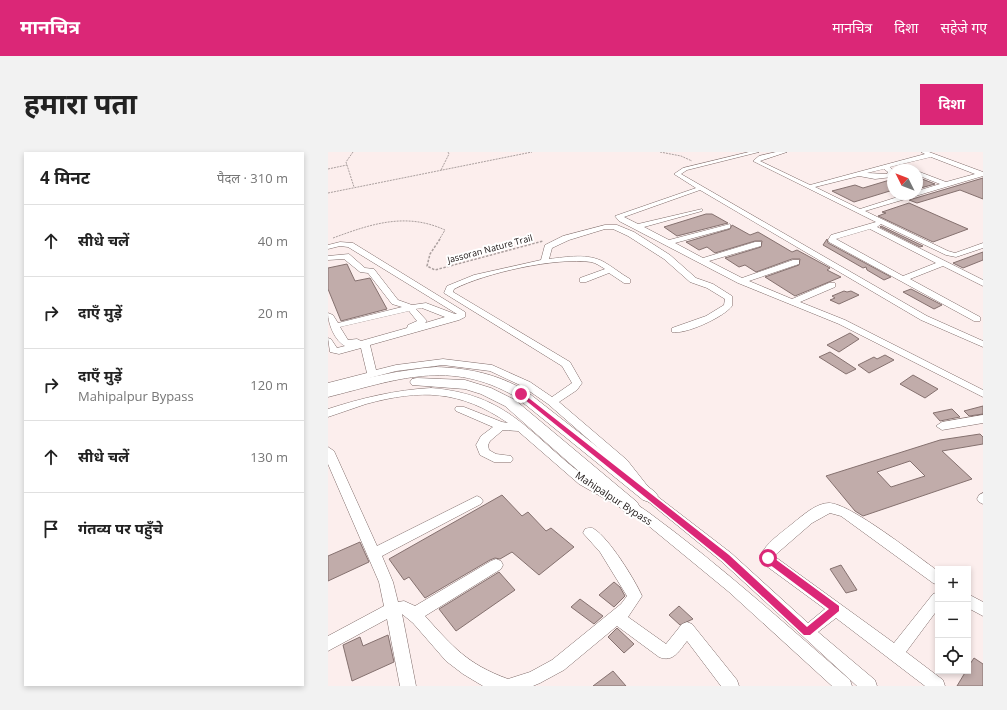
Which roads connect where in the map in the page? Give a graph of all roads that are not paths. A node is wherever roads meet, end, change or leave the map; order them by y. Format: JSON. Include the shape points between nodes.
{"nodes":[{"id":1,"x":756,"y":152,"type":"edge"},
{"id":2,"x":784,"y":152,"type":"edge"},
{"id":3,"x":923,"y":152,"type":"edge"},
{"id":4,"x":930,"y":155,"type":"junction"},
{"id":5,"x":895,"y":164,"type":"edge"},
{"id":6,"x":885,"y":167,"type":"joint"},
{"id":7,"x":859,"y":174,"type":"junction"},
{"id":8,"x":982,"y":174,"type":"edge"},
{"id":9,"x":923,"y":175,"type":"edge"},
{"id":10,"x":945,"y":184,"type":"junction"},
{"id":11,"x":808,"y":187,"type":"junction"},
{"id":12,"x":701,"y":188,"type":"junction"},
{"id":13,"x":923,"y":192,"type":"edge"},
{"id":14,"x":896,"y":200,"type":"edge"},
{"id":15,"x":700,"y":210,"type":"dead end"},
{"id":16,"x":859,"y":211,"type":"junction"},
{"id":17,"x":881,"y":222,"type":"junction"},
{"id":18,"x":727,"y":226,"type":"dead end"},
{"id":19,"x":637,"y":227,"type":"junction"},
{"id":20,"x":871,"y":227,"type":"junction"},
{"id":21,"x":668,"y":243,"type":"junction"},
{"id":22,"x":758,"y":244,"type":"dead end"},
{"id":23,"x":983,"y":245,"type":"edge"},
{"id":24,"x":328,"y":247,"type":"edge"},
{"id":25,"x":328,"y":258,"type":"edge"},
{"id":26,"x":545,"y":261,"type":"junction"},
{"id":27,"x":702,"y":261,"type":"junction"},
{"id":28,"x":796,"y":262,"type":"dead end"},
{"id":29,"x":943,"y":263,"type":"junction"},
{"id":30,"x":609,"y":270,"type":"junction"},
{"id":31,"x":902,"y":278,"type":"junction"},
{"id":32,"x":583,"y":280,"type":"dead end"},
{"id":33,"x":627,"y":280,"type":"dead end"},
{"id":34,"x":741,"y":281,"type":"junction"},
{"id":35,"x":983,"y":283,"type":"edge"},
{"id":36,"x":832,"y":285,"type":"dead end"},
{"id":37,"x":792,"y":302,"type":"junction"},
{"id":38,"x":410,"y":307,"type":"junction"},
{"id":39,"x":328,"y":316,"type":"edge"},
{"id":40,"x":456,"y":318,"type":"junction"},
{"id":41,"x":976,"y":319,"type":"dead end"},
{"id":42,"x":334,"y":326,"type":"junction"},
{"id":43,"x":675,"y":330,"type":"dead end"},
{"id":44,"x":328,"y":341,"type":"edge"},
{"id":45,"x":365,"y":344,"type":"junction"},
{"id":46,"x":983,"y":344,"type":"edge"},
{"id":47,"x":372,"y":374,"type":"junction"},
{"id":48,"x":328,"y":386,"type":"edge"},
{"id":49,"x":328,"y":393,"type":"edge"},
{"id":50,"x":983,"y":394,"type":"edge"},
{"id":51,"x":328,"y":402,"type":"edge"},
{"id":52,"x":552,"y":402,"type":"junction"},
{"id":53,"x":460,"y":409,"type":"dead end"},
{"id":54,"x":328,"y":413,"type":"edge"},
{"id":55,"x":983,"y":419,"type":"edge"},
{"id":56,"x":501,"y":426,"type":"junction"},
{"id":57,"x":942,"y":426,"type":"dead end"},
{"id":58,"x":519,"y":427,"type":"junction"},
{"id":59,"x":328,"y":451,"type":"edge"},
{"id":60,"x":507,"y":459,"type":"dead end"},
{"id":61,"x":649,"y":496,"type":"junction"},
{"id":62,"x":477,"y":501,"type":"dead end"},
{"id":63,"x":631,"y":507,"type":"junction"},
{"id":64,"x":590,"y":533,"type":"dead end"},
{"id":65,"x":374,"y":554,"type":"junction"},
{"id":66,"x":496,"y":565,"type":"dead end"},
{"id":67,"x":935,"y":577,"type":"edge"},
{"id":68,"x":935,"y":602,"type":"edge"},
{"id":69,"x":971,"y":602,"type":"edge"},
{"id":70,"x":392,"y":609,"type":"junction"},
{"id":71,"x":836,"y":609,"type":"junction"},
{"id":72,"x":983,"y":610,"type":"edge"},
{"id":73,"x":415,"y":614,"type":"junction"},
{"id":74,"x":618,"y":617,"type":"junction"},
{"id":75,"x":807,"y":632,"type":"junction"},
{"id":76,"x":328,"y":644,"type":"edge"},
{"id":77,"x":896,"y":653,"type":"junction"},
{"id":78,"x":408,"y":686,"type":"edge"},
{"id":79,"x":505,"y":686,"type":"edge"},
{"id":80,"x":510,"y":686,"type":"edge"},
{"id":81,"x":731,"y":686,"type":"edge"},
{"id":82,"x":844,"y":686,"type":"edge"},
{"id":83,"x":869,"y":686,"type":"edge"},
{"id":84,"x":937,"y":686,"type":"edge"}],
"edges":[{"from":1,"to":12,"type":"street","via":[[680,171],[677,174]]},
{"from":2,"to":11,"type":"street","via":[[756,161]]},
{"from":3,"to":4,"type":"street"},
{"from":4,"to":5,"type":"street"},
{"from":4,"to":8,"type":"street"},
{"from":6,"to":7,"type":"street"},
{"from":6,"to":7,"type":"street","via":[[891,171],[890,176],[875,178]]},
{"from":7,"to":11,"type":"street"},
{"from":8,"to":10,"type":"street"},
{"from":9,"to":10,"type":"street"},
{"from":10,"to":13,"type":"street"},
{"from":11,"to":16,"type":"street"},
{"from":12,"to":19,"type":"street","via":[[619,216]]},
{"from":12,"to":46,"type":"street","via":[[918,314]]},
{"from":14,"to":16,"type":"street"},
{"from":15,"to":19,"type":"street"},
{"from":16,"to":17,"type":"street"},
{"from":17,"to":20,"type":"street"},
{"from":17,"to":23,"type":"street","via":[[950,254],[960,254]]},
{"from":18,"to":21,"type":"street"},
{"from":19,"to":21,"type":"street"},
{"from":20,"to":29,"type":"street"},
{"from":20,"to":31,"type":"street","via":[[834,237],[832,240]]},
{"from":21,"to":27,"type":"street"},
{"from":22,"to":27,"type":"street"},
{"from":24,"to":40,"type":"street","via":[[350,245],[460,312],[462,315]]},
{"from":25,"to":38,"type":"street","via":[[346,256],[363,270],[371,271],[395,302]]},
{"from":26,"to":30,"type":"street","via":[[588,259],[599,262]]},
{"from":26,"to":43,"type":"street","via":[[548,247],[566,238],[609,227],[631,234],[667,258],[693,280],[710,286],[729,298],[728,306],[715,316]]},
{"from":26,"to":52,"type":"street","via":[[463,281],[450,288],[448,292],[566,364],[577,383]]},
{"from":27,"to":34,"type":"street"},
{"from":28,"to":34,"type":"street"},
{"from":29,"to":31,"type":"street"},
{"from":29,"to":35,"type":"street"},
{"from":30,"to":32,"type":"street"},
{"from":30,"to":33,"type":"street"},
{"from":31,"to":41,"type":"street"},
{"from":34,"to":37,"type":"street"},
{"from":36,"to":37,"type":"street"},
{"from":37,"to":50,"type":"street","via":[[842,322]]},
{"from":38,"to":40,"type":"street","via":[[423,306]]},
{"from":38,"to":42,"type":"street"},
{"from":38,"to":42,"type":"street","via":[[422,321],[418,325],[360,342],[347,344]]},
{"from":39,"to":42,"type":"street"},
{"from":40,"to":45,"type":"street"},
{"from":44,"to":45,"type":"street","via":[[336,351]]},
{"from":45,"to":47,"type":"street"},
{"from":47,"to":48,"type":"street","name":"Mahipalpur Bypass"},
{"from":47,"to":52,"type":"street","name":"Mahipalpur Bypass","via":[[443,362],[478,365],[504,372]]},
{"from":49,"to":61,"type":"main road","via":[[369,381],[415,373],[458,372],[480,375],[500,382],[521,394]]},
{"from":51,"to":63,"type":"main road","via":[[416,382],[470,384],[510,402]]},
{"from":52,"to":61,"type":"street","name":"Mahipalpur Bypass","via":[[623,463]]},
{"from":53,"to":56,"type":"street"},
{"from":54,"to":58,"type":"street","name":"Mahipalpur Bypass","via":[[363,401],[392,395],[417,392],[450,393],[474,399]]},
{"from":55,"to":57,"type":"street"},
{"from":56,"to":58,"type":"street"},
{"from":56,"to":60,"type":"street","via":[[485,439],[482,445],[484,452],[494,458]]},
{"from":58,"to":63,"type":"street","name":"Mahipalpur Bypass","via":[[584,482]]},
{"from":59,"to":65,"type":"street"},
{"from":61,"to":75,"type":"street","name":"Mahipalpur Bypass","via":[[726,557]]},
{"from":62,"to":65,"type":"street"},
{"from":63,"to":82,"type":"street","name":"Mahipalpur Bypass","via":[[699,558]]},
{"from":64,"to":74,"type":"street","via":[[605,548],[635,596]]},
{"from":65,"to":70,"type":"street","via":[[386,582]]},
{"from":66,"to":73,"type":"street"},
{"from":67,"to":71,"type":"street","via":[[846,513],[827,508],[770,550],[767,556],[770,561]]},
{"from":68,"to":77,"type":"street"},
{"from":69,"to":72,"type":"street"},
{"from":70,"to":73,"type":"street","via":[[404,607]]},
{"from":70,"to":76,"type":"street"},
{"from":70,"to":78,"type":"street"},
{"from":71,"to":75,"type":"street"},
{"from":71,"to":77,"type":"street"},
{"from":73,"to":79,"type":"street","via":[[446,649],[479,676],[488,682]]},
{"from":74,"to":80,"type":"street","via":[[558,666]]},
{"from":74,"to":81,"type":"street","via":[[664,652],[670,651],[687,629]]},
{"from":75,"to":83,"type":"street","name":"Mahipalpur Bypass"},
{"from":77,"to":84,"type":"street"}]}
